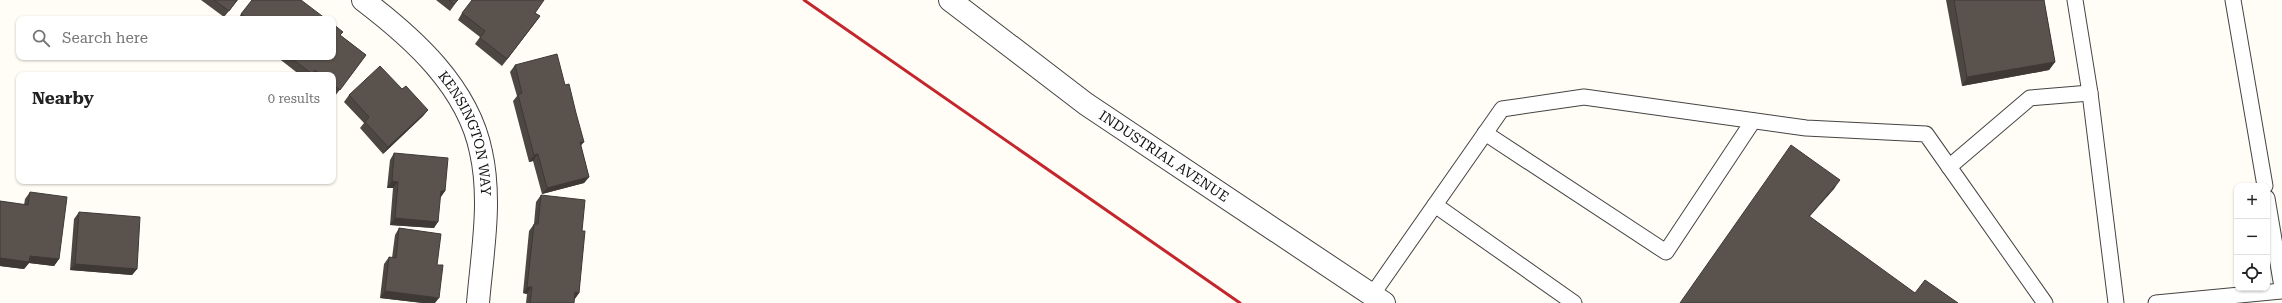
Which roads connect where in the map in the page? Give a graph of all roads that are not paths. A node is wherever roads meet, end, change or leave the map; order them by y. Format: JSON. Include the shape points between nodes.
{"nodes":[{"id":1,"x":363,"y":0,"type":"edge"},
{"id":2,"x":950,"y":0,"type":"edge"},
{"id":3,"x":2075,"y":0,"type":"edge"},
{"id":4,"x":2233,"y":0,"type":"edge"},
{"id":5,"x":2090,"y":93,"type":"junction"},
{"id":6,"x":1753,"y":121,"type":"junction"},
{"id":7,"x":1486,"y":133,"type":"junction"},
{"id":8,"x":1949,"y":167,"type":"junction"},
{"id":9,"x":2264,"y":183,"type":"edge"},
{"id":10,"x":1435,"y":205,"type":"junction"},
{"id":11,"x":2270,"y":216,"type":"edge"},
{"id":12,"x":2282,"y":287,"type":"edge"},
{"id":13,"x":2282,"y":291,"type":"edge"},
{"id":14,"x":1378,"y":299,"type":"edge"},
{"id":15,"x":478,"y":303,"type":"edge"},
{"id":16,"x":1574,"y":303,"type":"edge"},
{"id":17,"x":2045,"y":303,"type":"edge"},
{"id":18,"x":2116,"y":303,"type":"edge"},
{"id":19,"x":2156,"y":303,"type":"edge"}],
"edges":[{"from":1,"to":15,"type":"street","name":"KENSINGTON WAY","via":[[401,31],[443,74],[476,134],[482,159],[486,197]]},
{"from":2,"to":14,"type":"street","name":"INDUSTRIAL AVENUE","via":[[1086,104]]},
{"from":3,"to":5,"type":"lane"},
{"from":4,"to":9,"type":"lane"},
{"from":5,"to":8,"type":"lane","via":[[2030,98]]},
{"from":5,"to":18,"type":"lane"},
{"from":6,"to":7,"type":"lane","via":[[1584,97],[1502,109]]},
{"from":6,"to":7,"type":"lane","via":[[1666,252]]},
{"from":6,"to":8,"type":"lane","via":[[1806,128],[1926,134]]},
{"from":7,"to":10,"type":"lane"},
{"from":8,"to":17,"type":"lane"},
{"from":10,"to":14,"type":"lane"},
{"from":10,"to":16,"type":"lane"},
{"from":11,"to":12,"type":"lane"},
{"from":13,"to":19,"type":"lane"}]}
